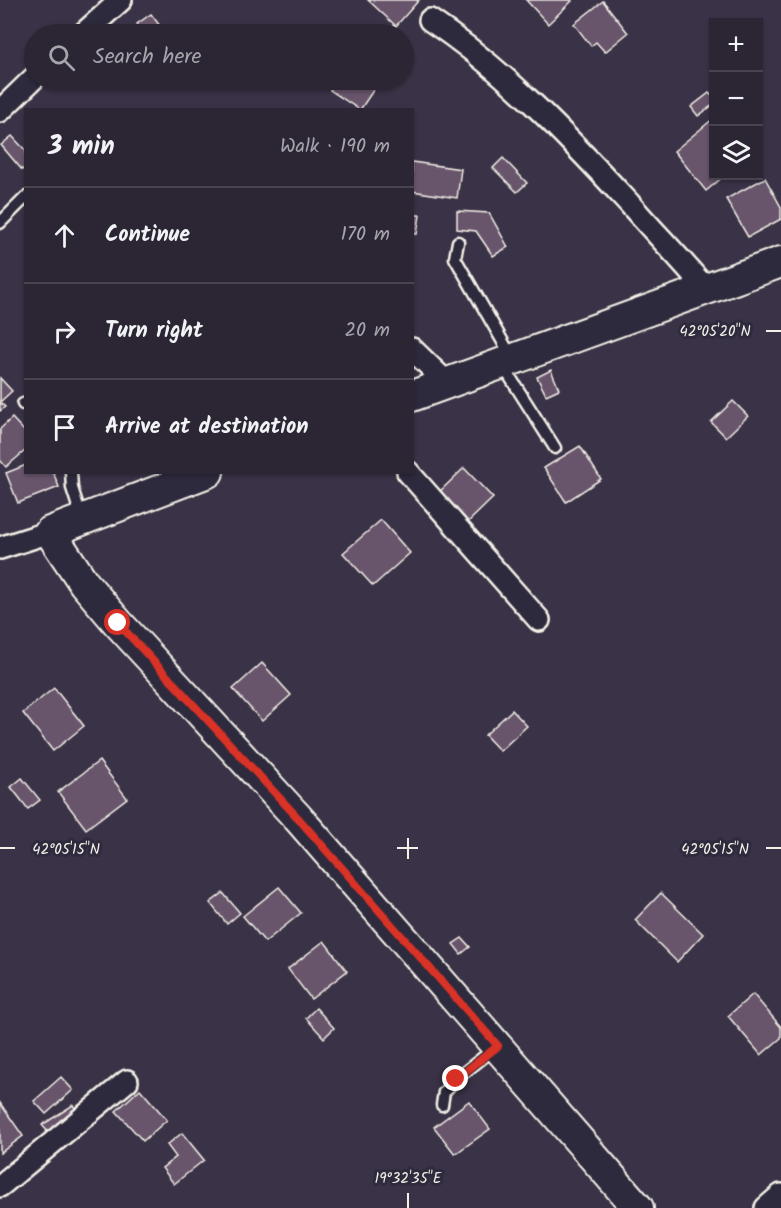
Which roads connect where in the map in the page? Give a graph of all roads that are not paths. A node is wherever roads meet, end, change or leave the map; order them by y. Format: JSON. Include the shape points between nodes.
{"nodes":[{"id":1,"x":120,"y":0,"type":"edge"},
{"id":2,"x":430,"y":20,"type":"dead end"},
{"id":3,"x":94,"y":24,"type":"edge"},
{"id":4,"x":24,"y":88,"type":"edge"},
{"id":5,"x":0,"y":111,"type":"edge"},
{"id":6,"x":24,"y":199,"type":"edge"},
{"id":7,"x":0,"y":223,"type":"edge"},
{"id":8,"x":458,"y":242,"type":"dead end"},
{"id":9,"x":781,"y":262,"type":"edge"},
{"id":10,"x":705,"y":288,"type":"junction"},
{"id":11,"x":414,"y":351,"type":"edge"},
{"id":12,"x":507,"y":362,"type":"junction"},
{"id":13,"x":447,"y":383,"type":"junction"},
{"id":14,"x":414,"y":395,"type":"edge"},
{"id":15,"x":555,"y":448,"type":"dead end"},
{"id":16,"x":71,"y":474,"type":"edge"},
{"id":17,"x":203,"y":474,"type":"edge"},
{"id":18,"x":410,"y":474,"type":"edge"},
{"id":19,"x":82,"y":520,"type":"junction"},
{"id":20,"x":50,"y":532,"type":"junction"},
{"id":21,"x":0,"y":548,"type":"edge"},
{"id":22,"x":539,"y":620,"type":"dead end"},
{"id":23,"x":498,"y":1046,"type":"junction"},
{"id":24,"x":127,"y":1082,"type":"dead end"},
{"id":25,"x":442,"y":1105,"type":"dead end"},
{"id":26,"x":0,"y":1186,"type":"edge"},
{"id":27,"x":781,"y":1195,"type":"edge"},
{"id":28,"x":639,"y":1208,"type":"edge"},
{"id":29,"x":766,"y":1208,"type":"edge"}],
"edges":[{"from":1,"to":3,"type":"street"},
{"from":2,"to":10,"type":"street","via":[[525,96]]},
{"from":4,"to":5,"type":"street"},
{"from":6,"to":7,"type":"lane"},
{"from":8,"to":12,"type":"lane","via":[[455,258]]},
{"from":9,"to":10,"type":"street"},
{"from":10,"to":12,"type":"street"},
{"from":11,"to":13,"type":"street"},
{"from":12,"to":13,"type":"street"},
{"from":12,"to":15,"type":"lane"},
{"from":13,"to":14,"type":"street"},
{"from":16,"to":19,"type":"lane"},
{"from":17,"to":19,"type":"street"},
{"from":18,"to":22,"type":"street"},
{"from":19,"to":20,"type":"street"},
{"from":20,"to":21,"type":"street"},
{"from":20,"to":23,"type":"street","via":[[84,583],[118,623],[298,818]]},
{"from":23,"to":25,"type":"lane","via":[[456,1079],[444,1092]]},
{"from":23,"to":28,"type":"street"},
{"from":24,"to":26,"type":"street"},
{"from":27,"to":29,"type":"street"}]}
